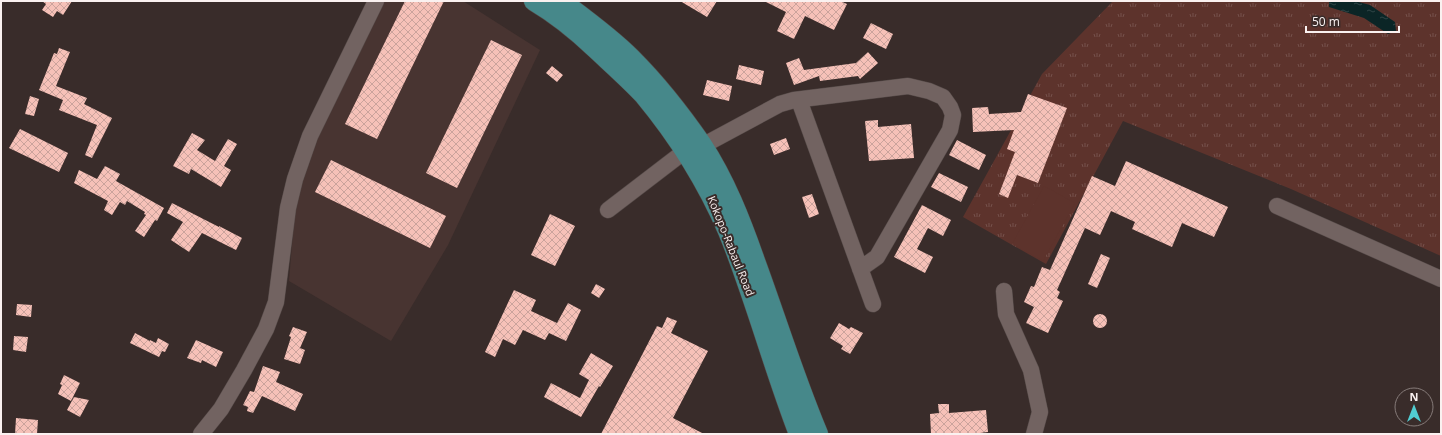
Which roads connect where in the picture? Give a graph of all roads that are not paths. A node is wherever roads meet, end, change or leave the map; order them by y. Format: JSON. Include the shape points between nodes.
{"nodes":[{"id":1,"x":376,"y":1,"type":"edge"},
{"id":2,"x":534,"y":1,"type":"edge"},
{"id":3,"x":566,"y":3,"type":"edge"},
{"id":4,"x":799,"y":100,"type":"junction"},
{"id":5,"x":693,"y":149,"type":"junction"},
{"id":6,"x":1278,"y":206,"type":"dead end"},
{"id":7,"x":608,"y":210,"type":"dead end"},
{"id":8,"x":860,"y":269,"type":"junction"},
{"id":9,"x":1441,"y":279,"type":"edge"},
{"id":10,"x":1004,"y":291,"type":"dead end"},
{"id":11,"x":874,"y":304,"type":"dead end"},
{"id":12,"x":201,"y":434,"type":"edge"},
{"id":13,"x":799,"y":434,"type":"edge"},
{"id":14,"x":818,"y":434,"type":"edge"},
{"id":15,"x":1034,"y":434,"type":"edge"}],
"edges":[{"from":1,"to":12,"type":"street","via":[[310,136],[295,179],[288,208],[276,302],[272,315],[229,396]]},
{"from":2,"to":5,"type":"main road","name":"Kokopo-Rabaul Road","via":[[582,36],[617,67],[667,124]]},
{"from":3,"to":5,"type":"main road","name":"Kokopo-Rabaul Road","via":[[631,58],[655,85]]},
{"from":4,"to":5,"type":"street","via":[[780,104]]},
{"from":4,"to":8,"type":"street"},
{"from":4,"to":8,"type":"street","via":[[908,86],[929,91],[943,98],[953,115],[950,130],[877,257]]},
{"from":5,"to":7,"type":"street"},
{"from":5,"to":13,"type":"main road","name":"Kokopo-Rabaul Road","via":[[728,232]]},
{"from":5,"to":14,"type":"main road","name":"Kokopo-Rabaul Road","via":[[726,188]]},
{"from":6,"to":9,"type":"street"},
{"from":8,"to":11,"type":"street"},
{"from":10,"to":15,"type":"street","via":[[1006,314],[1031,370],[1040,412]]}]}
